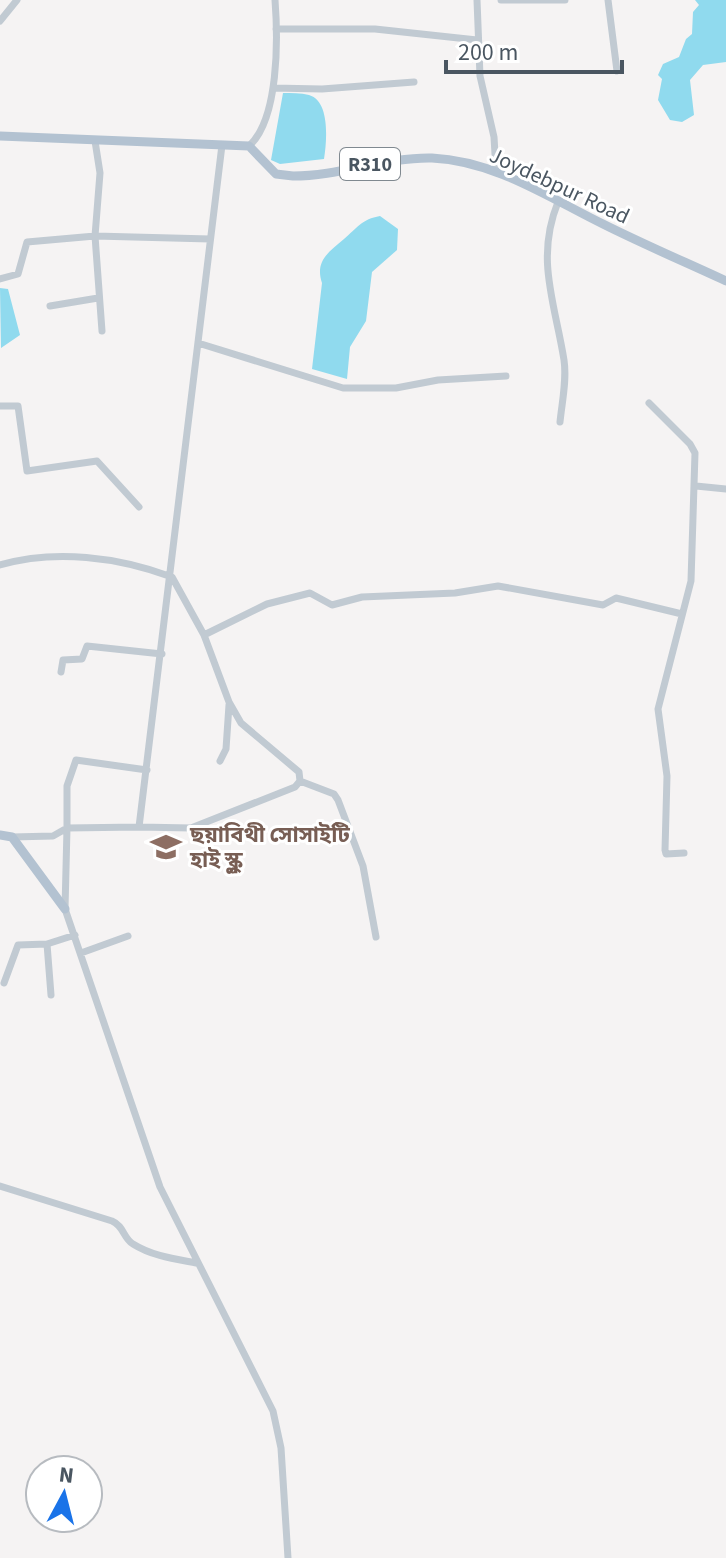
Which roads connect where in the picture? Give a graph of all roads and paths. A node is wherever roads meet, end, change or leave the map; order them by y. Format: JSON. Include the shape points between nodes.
{"nodes":[{"id":1,"x":17,"y":0,"type":"edge"},
{"id":2,"x":275,"y":0,"type":"edge"},
{"id":3,"x":477,"y":0,"type":"edge"},
{"id":4,"x":501,"y":0,"type":"edge"},
{"id":5,"x":565,"y":0,"type":"edge"},
{"id":6,"x":608,"y":0,"type":"edge"},
{"id":7,"x":0,"y":21,"type":"edge"},
{"id":8,"x":276,"y":29,"type":"junction"},
{"id":9,"x":477,"y":40,"type":"junction"},
{"id":10,"x":617,"y":71,"type":"dead end"},
{"id":11,"x":414,"y":82,"type":"dead end"},
{"id":12,"x":273,"y":88,"type":"junction"},
{"id":13,"x":0,"y":136,"type":"edge"},
{"id":14,"x":95,"y":141,"type":"junction"},
{"id":15,"x":222,"y":145,"type":"junction"},
{"id":16,"x":249,"y":146,"type":"junction"},
{"id":17,"x":496,"y":171,"type":"junction"},
{"id":18,"x":558,"y":202,"type":"junction"},
{"id":19,"x":95,"y":236,"type":"junction"},
{"id":20,"x":210,"y":239,"type":"junction"},
{"id":21,"x":0,"y":279,"type":"edge"},
{"id":22,"x":726,"y":281,"type":"edge"},
{"id":23,"x":98,"y":298,"type":"junction"},
{"id":24,"x":50,"y":306,"type":"dead end"},
{"id":25,"x":102,"y":331,"type":"dead end"},
{"id":26,"x":198,"y":343,"type":"junction"},
{"id":27,"x":506,"y":376,"type":"dead end"},
{"id":28,"x":649,"y":403,"type":"dead end"},
{"id":29,"x":0,"y":406,"type":"edge"},
{"id":30,"x":560,"y":422,"type":"dead end"},
{"id":31,"x":696,"y":486,"type":"junction"},
{"id":32,"x":726,"y":489,"type":"edge"},
{"id":33,"x":139,"y":507,"type":"dead end"},
{"id":34,"x":0,"y":565,"type":"edge"},
{"id":35,"x":172,"y":577,"type":"junction"},
{"id":36,"x":682,"y":614,"type":"junction"},
{"id":37,"x":204,"y":635,"type":"junction"},
{"id":38,"x":162,"y":654,"type":"junction"},
{"id":39,"x":61,"y":672,"type":"dead end"},
{"id":40,"x":229,"y":702,"type":"junction"},
{"id":41,"x":220,"y":761,"type":"dead end"},
{"id":42,"x":147,"y":770,"type":"junction"},
{"id":43,"x":300,"y":781,"type":"junction"},
{"id":44,"x":139,"y":827,"type":"junction"},
{"id":45,"x":67,"y":828,"type":"junction"},
{"id":46,"x":0,"y":835,"type":"edge"},
{"id":47,"x":12,"y":837,"type":"junction"},
{"id":48,"x":684,"y":853,"type":"dead end"},
{"id":49,"x":65,"y":909,"type":"junction"},
{"id":50,"x":75,"y":935,"type":"junction"},
{"id":51,"x":128,"y":936,"type":"dead end"},
{"id":52,"x":376,"y":937,"type":"dead end"},
{"id":53,"x":47,"y":944,"type":"junction"},
{"id":54,"x":81,"y":953,"type":"junction"},
{"id":55,"x":4,"y":983,"type":"dead end"},
{"id":56,"x":51,"y":995,"type":"dead end"},
{"id":57,"x":0,"y":1186,"type":"edge"},
{"id":58,"x":196,"y":1263,"type":"junction"},
{"id":59,"x":288,"y":1558,"type":"edge"}],
"edges":[{"from":1,"to":7,"type":"street"},
{"from":2,"to":8,"type":"street"},
{"from":3,"to":9,"type":"street"},
{"from":4,"to":5,"type":"street"},
{"from":6,"to":10,"type":"street"},
{"from":8,"to":9,"type":"street","via":[[375,29]]},
{"from":8,"to":12,"type":"street"},
{"from":9,"to":17,"type":"street"},
{"from":11,"to":12,"type":"street"},
{"from":12,"to":16,"type":"street","via":[[261,136]]},
{"from":13,"to":14,"type":"main road"},
{"from":14,"to":15,"type":"main road"},
{"from":14,"to":19,"type":"street","via":[[100,173]]},
{"from":15,"to":16,"type":"main road"},
{"from":15,"to":20,"type":"street"},
{"from":16,"to":17,"type":"main road","name":"Joydebpur Road","number":"R310","via":[[276,174],[293,176],[434,158]]},
{"from":17,"to":18,"type":"main road","name":"Joydebpur Road","number":"R310"},
{"from":18,"to":22,"type":"main road","name":"Joydebpur Road","number":"R310"},
{"from":18,"to":30,"type":"street","via":[[546,244],[564,364]]},
{"from":19,"to":20,"type":"street"},
{"from":19,"to":21,"type":"street","via":[[27,242],[18,274]]},
{"from":19,"to":23,"type":"street"},
{"from":20,"to":26,"type":"street"},
{"from":23,"to":24,"type":"street"},
{"from":23,"to":25,"type":"street"},
{"from":26,"to":27,"type":"street","via":[[343,388]]},
{"from":26,"to":35,"type":"street"},
{"from":28,"to":31,"type":"street","via":[[690,444]]},
{"from":29,"to":33,"type":"street","via":[[18,406],[27,471],[97,461]]},
{"from":31,"to":32,"type":"street"},
{"from":31,"to":36,"type":"street","via":[[692,572]]},
{"from":34,"to":35,"type":"street","via":[[80,557]]},
{"from":35,"to":37,"type":"street"},
{"from":35,"to":38,"type":"street"},
{"from":36,"to":37,"type":"street","via":[[616,598],[603,605],[498,586],[362,597],[327,605],[310,593],[267,604]]},
{"from":36,"to":48,"type":"street","via":[[658,709],[667,776],[665,850]]},
{"from":37,"to":40,"type":"street"},
{"from":38,"to":39,"type":"street","via":[[87,646],[82,659],[64,658]]},
{"from":38,"to":42,"type":"street"},
{"from":40,"to":41,"type":"street","via":[[226,749]]},
{"from":40,"to":43,"type":"street","via":[[241,723],[299,772]]},
{"from":42,"to":44,"type":"street"},
{"from":42,"to":45,"type":"street","via":[[73,762]]},
{"from":43,"to":44,"type":"street","via":[[191,828]]},
{"from":43,"to":52,"type":"street","via":[[338,800],[363,866]]},
{"from":44,"to":45,"type":"street"},
{"from":45,"to":47,"type":"street","via":[[53,836]]},
{"from":45,"to":49,"type":"street"},
{"from":46,"to":47,"type":"main road"},
{"from":47,"to":49,"type":"main road"},
{"from":49,"to":50,"type":"street"},
{"from":50,"to":53,"type":"street"},
{"from":50,"to":54,"type":"street"},
{"from":51,"to":54,"type":"street"},
{"from":53,"to":55,"type":"street","via":[[18,945]]},
{"from":53,"to":56,"type":"street"},
{"from":54,"to":58,"type":"street","via":[[160,1187]]},
{"from":57,"to":58,"type":"street","via":[[120,1224],[133,1244]]},
{"from":58,"to":59,"type":"street","via":[[273,1411]]}]}
